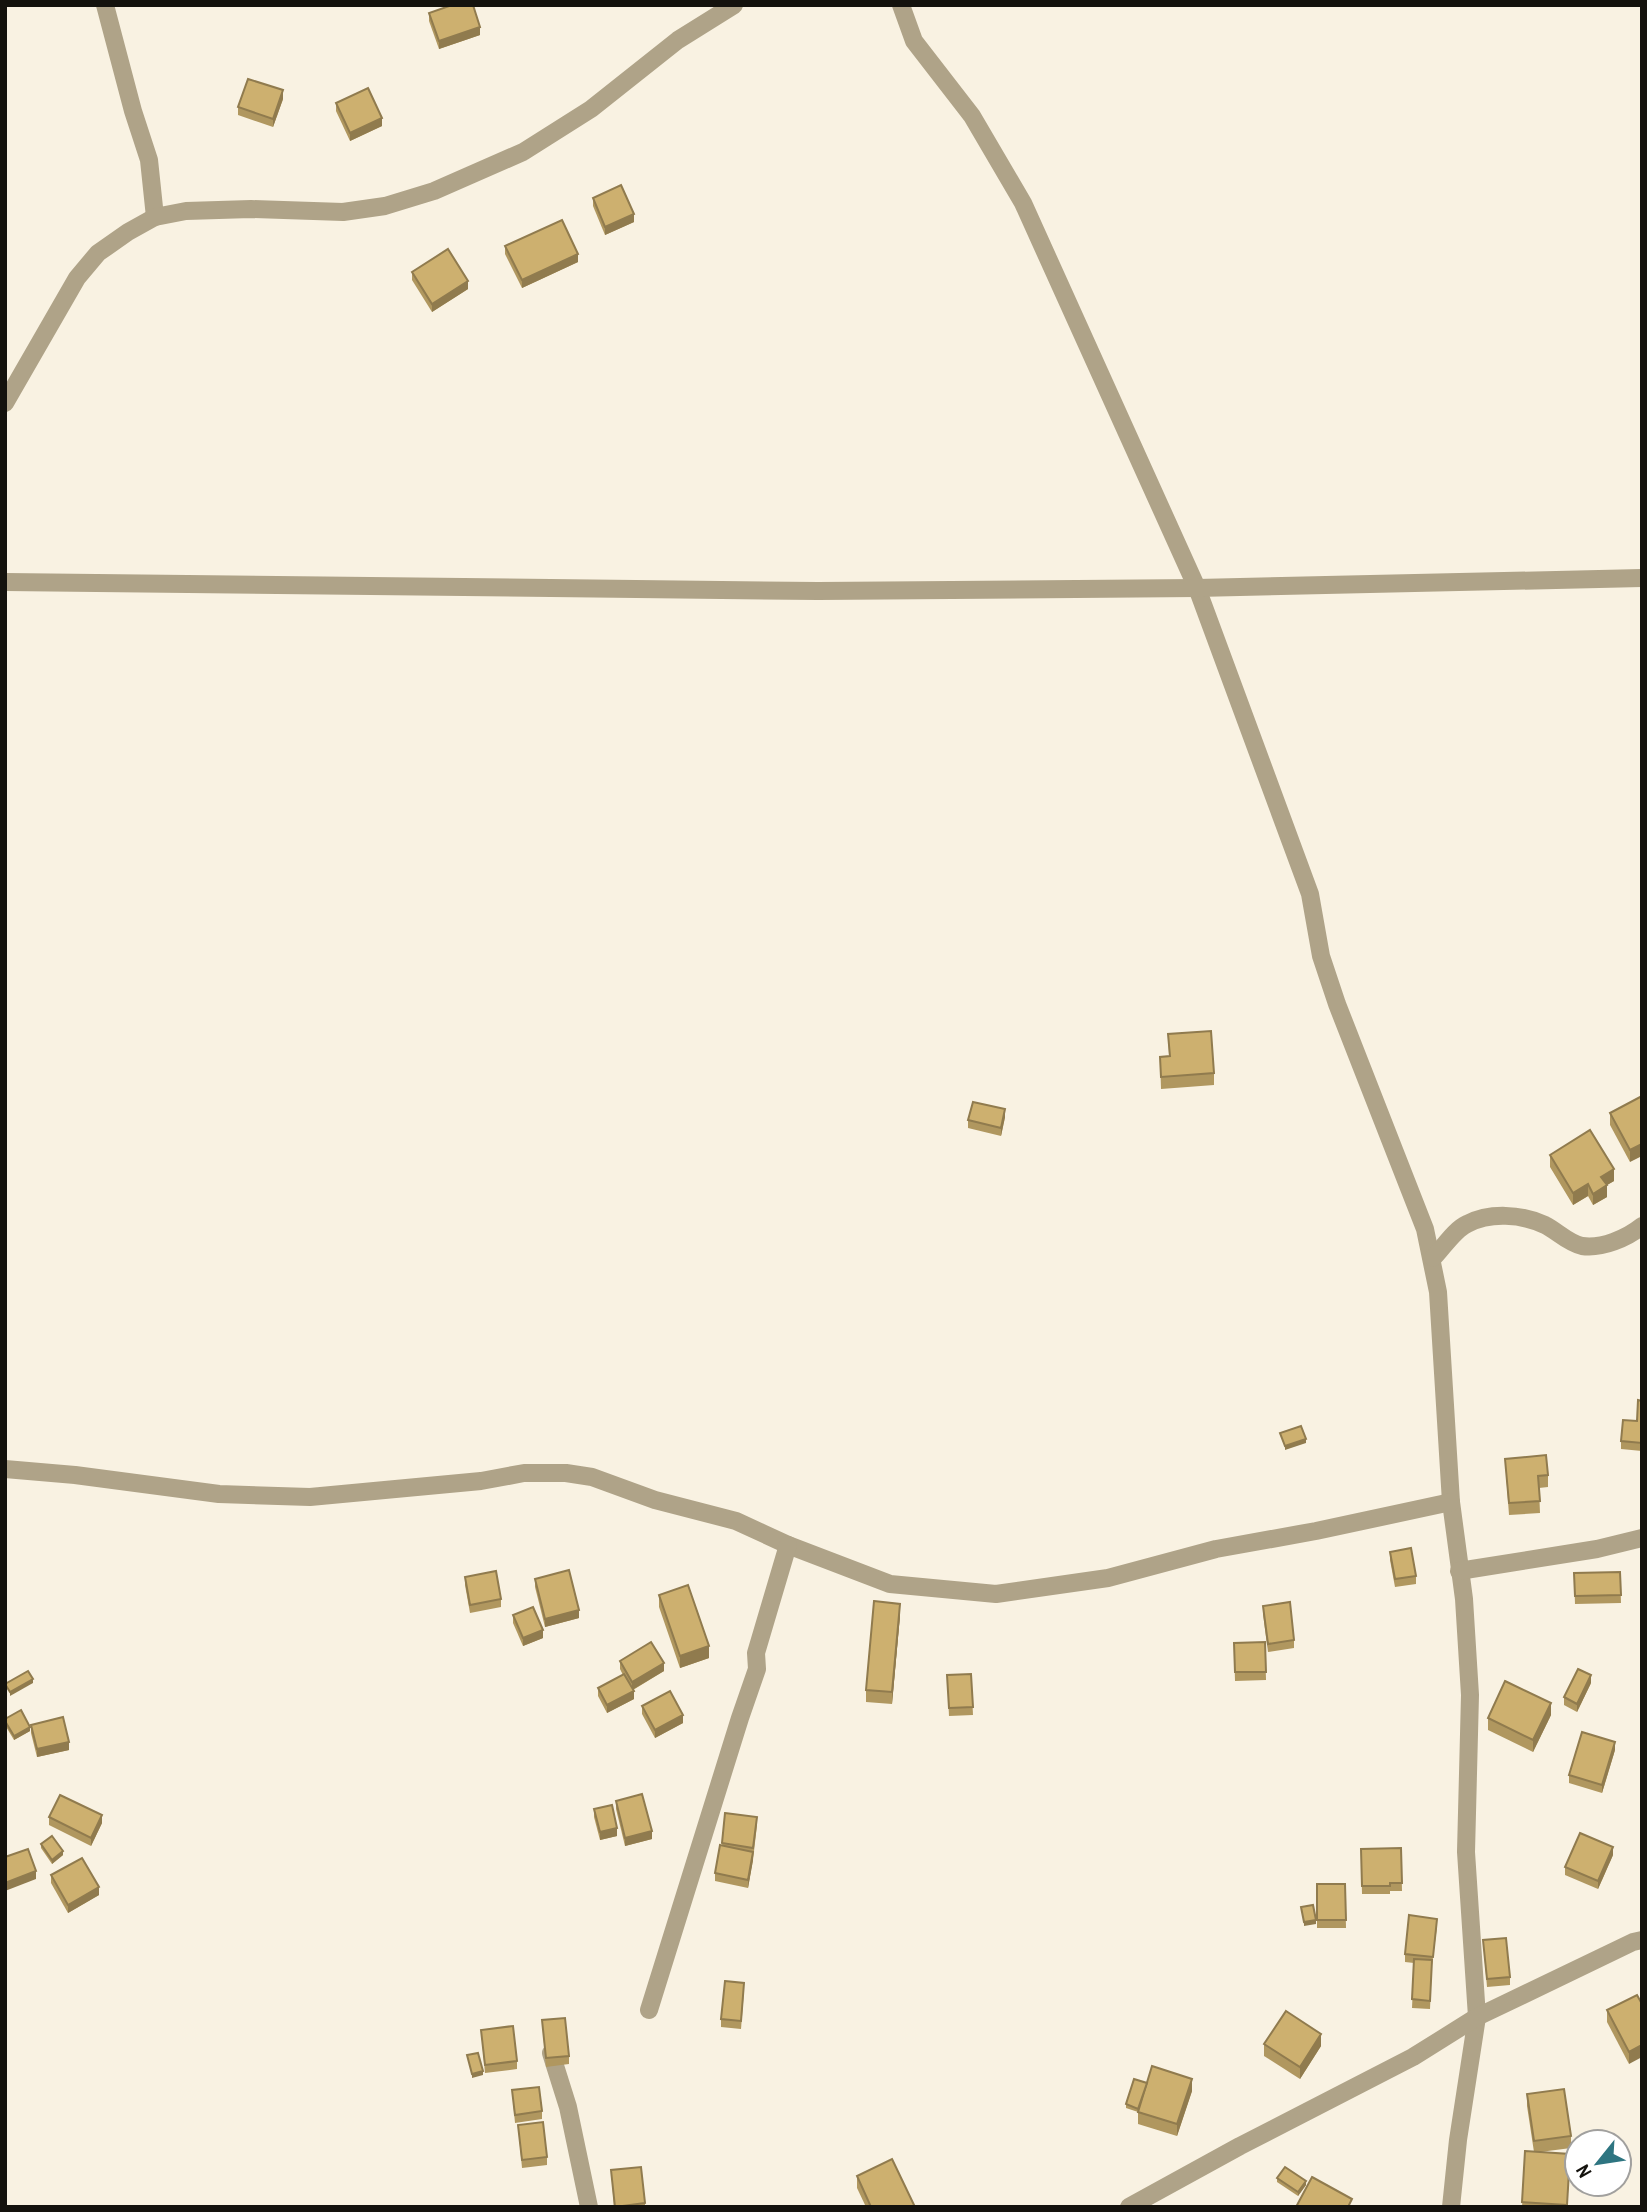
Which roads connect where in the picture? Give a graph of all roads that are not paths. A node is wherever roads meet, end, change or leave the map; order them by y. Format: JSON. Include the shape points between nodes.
{"nodes":[{"id":1,"x":106,"y":5,"type":"edge"},
{"id":2,"x":734,"y":5,"type":"edge"},
{"id":3,"x":901,"y":5,"type":"edge"},
{"id":4,"x":155,"y":217,"type":"junction"},
{"id":5,"x":5,"y":403,"type":"edge"},
{"id":6,"x":1642,"y":578,"type":"edge"},
{"id":7,"x":5,"y":582,"type":"edge"},
{"id":8,"x":1197,"y":587,"type":"junction"},
{"id":9,"x":1642,"y":1226,"type":"edge"},
{"id":10,"x":1433,"y":1258,"type":"junction"},
{"id":11,"x":5,"y":1469,"type":"edge"},
{"id":12,"x":1451,"y":1502,"type":"junction"},
{"id":13,"x":1642,"y":1538,"type":"edge"},
{"id":14,"x":788,"y":1545,"type":"junction"},
{"id":15,"x":1460,"y":1571,"type":"junction"},
{"id":16,"x":1642,"y":1940,"type":"edge"},
{"id":17,"x":649,"y":2010,"type":"dead end"},
{"id":18,"x":1477,"y":2017,"type":"junction"},
{"id":19,"x":551,"y":2053,"type":"edge"},
{"id":20,"x":589,"y":2207,"type":"edge"},
{"id":21,"x":1129,"y":2207,"type":"edge"},
{"id":22,"x":1451,"y":2207,"type":"edge"}],
"edges":[{"from":1,"to":4,"type":"street","via":[[149,160]]},
{"from":2,"to":4,"type":"street","via":[[678,40],[591,109],[523,152],[434,191],[385,206],[343,212],[251,209]]},
{"from":3,"to":8,"type":"street","via":[[914,41],[972,116],[1023,203]]},
{"from":4,"to":5,"type":"street","via":[[98,253],[77,278]]},
{"from":6,"to":8,"type":"street"},
{"from":7,"to":8,"type":"street","via":[[818,591]]},
{"from":8,"to":10,"type":"street","via":[[1310,894],[1321,956],[1337,1004],[1426,1228]]},
{"from":9,"to":10,"type":"street","via":[[1606,1245],[1582,1246],[1544,1224],[1494,1215],[1465,1224]]},
{"from":10,"to":12,"type":"street"},
{"from":11,"to":14,"type":"street","via":[[219,1494],[310,1497],[524,1473],[566,1473],[736,1521]]},
{"from":12,"to":14,"type":"street","via":[[1216,1549],[1108,1578],[996,1594],[890,1584]]},
{"from":12,"to":15,"type":"street"},
{"from":13,"to":15,"type":"street"},
{"from":14,"to":17,"type":"street","via":[[755,1653],[757,1669]]},
{"from":15,"to":18,"type":"street","via":[[1470,1695],[1466,1852]]},
{"from":16,"to":18,"type":"street"},
{"from":18,"to":21,"type":"street","via":[[1413,2057]]},
{"from":18,"to":22,"type":"street"},
{"from":19,"to":20,"type":"street","via":[[568,2107]]}]}
